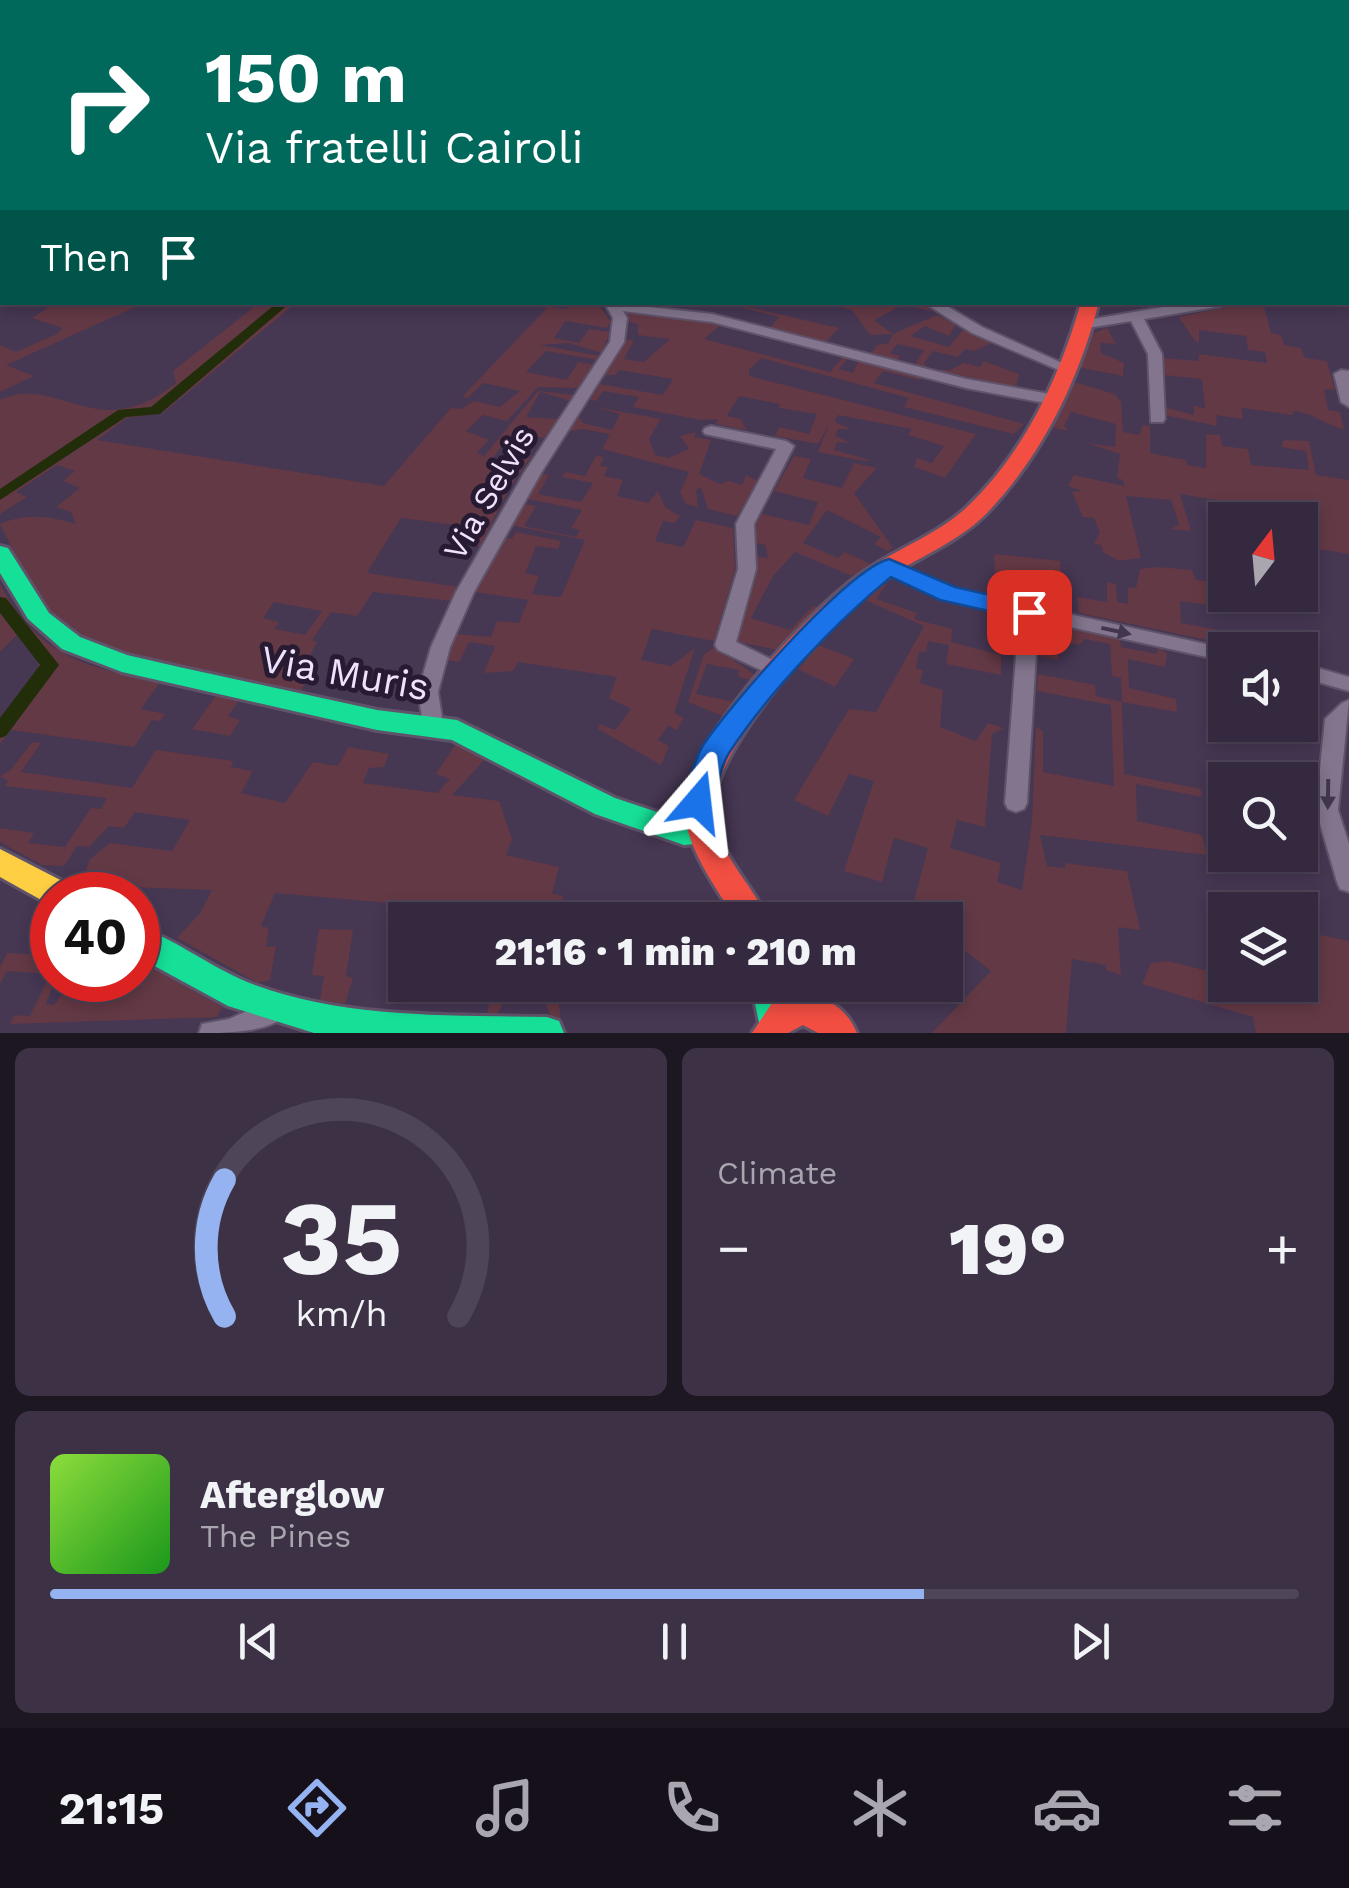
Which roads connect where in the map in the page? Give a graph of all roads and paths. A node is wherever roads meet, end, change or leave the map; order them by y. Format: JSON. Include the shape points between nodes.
{"nodes":[{"id":1,"x":613,"y":305,"type":"edge"},
{"id":2,"x":619,"y":305,"type":"edge"},
{"id":3,"x":934,"y":305,"type":"edge"},
{"id":4,"x":1205,"y":305,"type":"edge"},
{"id":5,"x":1088,"y":313,"type":"edge"},
{"id":6,"x":1137,"y":318,"type":"junction"},
{"id":7,"x":1066,"y":368,"type":"junction"},
{"id":8,"x":1349,"y":375,"type":"edge"},
{"id":9,"x":1050,"y":399,"type":"junction"},
{"id":10,"x":1349,"y":402,"type":"edge"},
{"id":11,"x":1157,"y":419,"type":"dead end"},
{"id":12,"x":710,"y":431,"type":"dead end"},
{"id":13,"x":0,"y":554,"type":"edge"},
{"id":14,"x":889,"y":567,"type":"junction"},
{"id":15,"x":1029,"y":612,"type":"junction"},
{"id":16,"x":1208,"y":650,"type":"edge"},
{"id":17,"x":780,"y":672,"type":"junction"},
{"id":18,"x":1318,"y":675,"type":"edge"},
{"id":19,"x":1349,"y":684,"type":"edge"},
{"id":20,"x":1348,"y":709,"type":"edge"},
{"id":21,"x":432,"y":724,"type":"junction"},
{"id":22,"x":1016,"y":803,"type":"dead end"},
{"id":23,"x":705,"y":834,"type":"junction"},
{"id":24,"x":0,"y":862,"type":"edge"},
{"id":25,"x":30,"y":879,"type":"edge"},
{"id":26,"x":1349,"y":882,"type":"edge"},
{"id":27,"x":743,"y":902,"type":"edge"},
{"id":28,"x":160,"y":953,"type":"edge"},
{"id":29,"x":769,"y":1002,"type":"edge"},
{"id":30,"x":818,"y":1002,"type":"edge"},
{"id":31,"x":279,"y":1008,"type":"junction"},
{"id":32,"x":834,"y":1025,"type":"edge"},
{"id":33,"x":771,"y":1027,"type":"edge"},
{"id":34,"x":212,"y":1033,"type":"edge"},
{"id":35,"x":547,"y":1033,"type":"edge"}],
"edges":[{"from":1,"to":21,"type":"street","name":"Via Selvis","via":[[620,318],[618,342],[520,488],[453,622],[426,701]]},
{"from":2,"to":9,"type":"street","via":[[712,318]]},
{"from":3,"to":7,"type":"street"},
{"from":4,"to":6,"type":"street"},
{"from":5,"to":6,"type":"street"},
{"from":5,"to":7,"type":"street"},
{"from":6,"to":11,"type":"street","via":[[1155,354]]},
{"from":7,"to":9,"type":"street"},
{"from":8,"to":10,"type":"street","via":[[1341,374]]},
{"from":9,"to":14,"type":"street","via":[[977,511]]},
{"from":12,"to":17,"type":"street","via":[[786,446],[745,524],[747,569],[725,645]]},
{"from":13,"to":21,"type":"street","name":"Via Muris","via":[[40,619],[71,643],[377,720]]},
{"from":14,"to":15,"type":"street","via":[[949,594]]},
{"from":14,"to":17,"type":"street","via":[[854,592]]},
{"from":15,"to":16,"type":"street","one_way":true},
{"from":15,"to":22,"type":"street"},
{"from":17,"to":23,"type":"street","via":[[713,754],[698,802]]},
{"from":18,"to":19,"type":"street"},
{"from":20,"to":26,"type":"street","one_way":true,"via":[[1336,719],[1326,792]]},
{"from":21,"to":23,"type":"street","name":"Via Muris","via":[[489,745],[604,806],[684,834]]},
{"from":23,"to":27,"type":"street"},
{"from":24,"to":25,"type":"street"},
{"from":28,"to":31,"type":"street"},
{"from":29,"to":33,"type":"street"},
{"from":30,"to":32,"type":"street"},
{"from":31,"to":34,"type":"street","via":[[231,1032]]},
{"from":31,"to":35,"type":"street","via":[[379,1028]]},
{"from":32,"to":33,"type":"street","via":[[798,1006]]}]}
